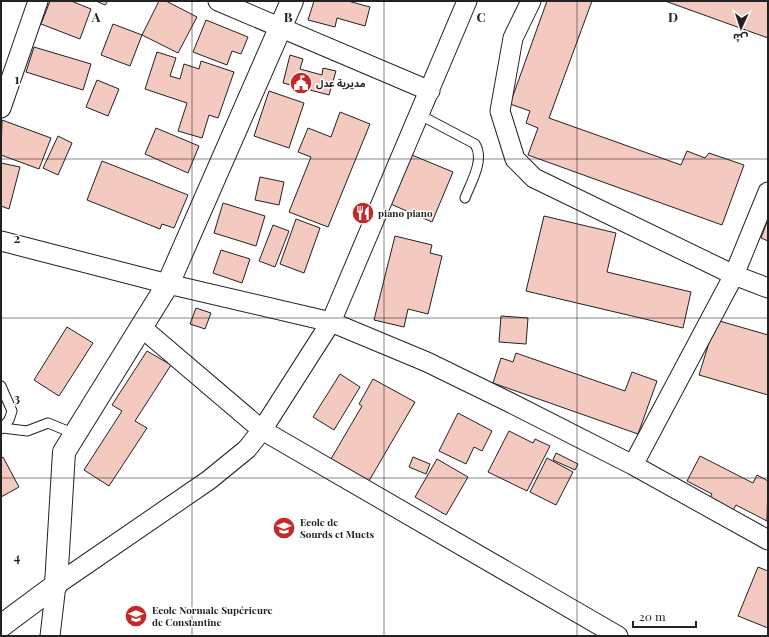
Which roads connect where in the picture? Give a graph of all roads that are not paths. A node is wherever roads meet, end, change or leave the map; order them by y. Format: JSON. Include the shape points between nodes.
{"nodes":[{"id":1,"x":38,"y":1,"type":"edge"},
{"id":2,"x":218,"y":1,"type":"edge"},
{"id":3,"x":292,"y":1,"type":"edge"},
{"id":4,"x":467,"y":1,"type":"edge"},
{"id":5,"x":531,"y":1,"type":"edge"},
{"id":6,"x":281,"y":27,"type":"junction"},
{"id":7,"x":430,"y":91,"type":"junction"},
{"id":8,"x":1,"y":108,"type":"edge"},
{"id":9,"x":420,"y":115,"type":"junction"},
{"id":10,"x":768,"y":192,"type":"edge"},
{"id":11,"x":465,"y":198,"type":"dead end"},
{"id":12,"x":1,"y":241,"type":"edge"},
{"id":13,"x":734,"y":275,"type":"junction"},
{"id":14,"x":168,"y":284,"type":"junction"},
{"id":15,"x":768,"y":288,"type":"edge"},
{"id":16,"x":330,"y":322,"type":"junction"},
{"id":17,"x":141,"y":327,"type":"junction"},
{"id":18,"x":1,"y":386,"type":"edge"},
{"id":19,"x":2,"y":429,"type":"edge"},
{"id":20,"x":262,"y":430,"type":"junction"},
{"id":21,"x":75,"y":434,"type":"junction"},
{"id":22,"x":633,"y":465,"type":"junction"},
{"id":23,"x":768,"y":540,"type":"edge"},
{"id":24,"x":56,"y":585,"type":"junction"},
{"id":25,"x":1,"y":626,"type":"edge"},
{"id":26,"x":50,"y":636,"type":"edge"},
{"id":27,"x":618,"y":636,"type":"edge"}],
"edges":[{"from":1,"to":8,"type":"street"},
{"from":2,"to":6,"type":"street"},
{"from":3,"to":6,"type":"main road"},
{"from":4,"to":7,"type":"street"},
{"from":5,"to":13,"type":"street","via":[[513,38],[500,111],[515,159],[534,178]]},
{"from":6,"to":7,"type":"street"},
{"from":6,"to":14,"type":"main road"},
{"from":7,"to":9,"type":"street"},
{"from":9,"to":11,"type":"lane","via":[[475,144],[479,151],[479,159]]},
{"from":9,"to":16,"type":"street"},
{"from":10,"to":13,"type":"street"},
{"from":12,"to":14,"type":"street"},
{"from":13,"to":15,"type":"street"},
{"from":13,"to":22,"type":"street"},
{"from":14,"to":16,"type":"street"},
{"from":14,"to":17,"type":"main road"},
{"from":16,"to":20,"type":"street"},
{"from":16,"to":22,"type":"street","via":[[434,366]]},
{"from":17,"to":20,"type":"street"},
{"from":17,"to":21,"type":"main road"},
{"from":18,"to":19,"type":"lane","via":[[12,411]]},
{"from":19,"to":21,"type":"lane","via":[[28,431],[48,423]]},
{"from":20,"to":24,"type":"street","via":[[247,449],[209,480]]},
{"from":20,"to":27,"type":"street"},
{"from":21,"to":24,"type":"main road","via":[[64,452]]},
{"from":22,"to":23,"type":"street"},
{"from":24,"to":25,"type":"main road"},
{"from":24,"to":26,"type":"street"}]}
